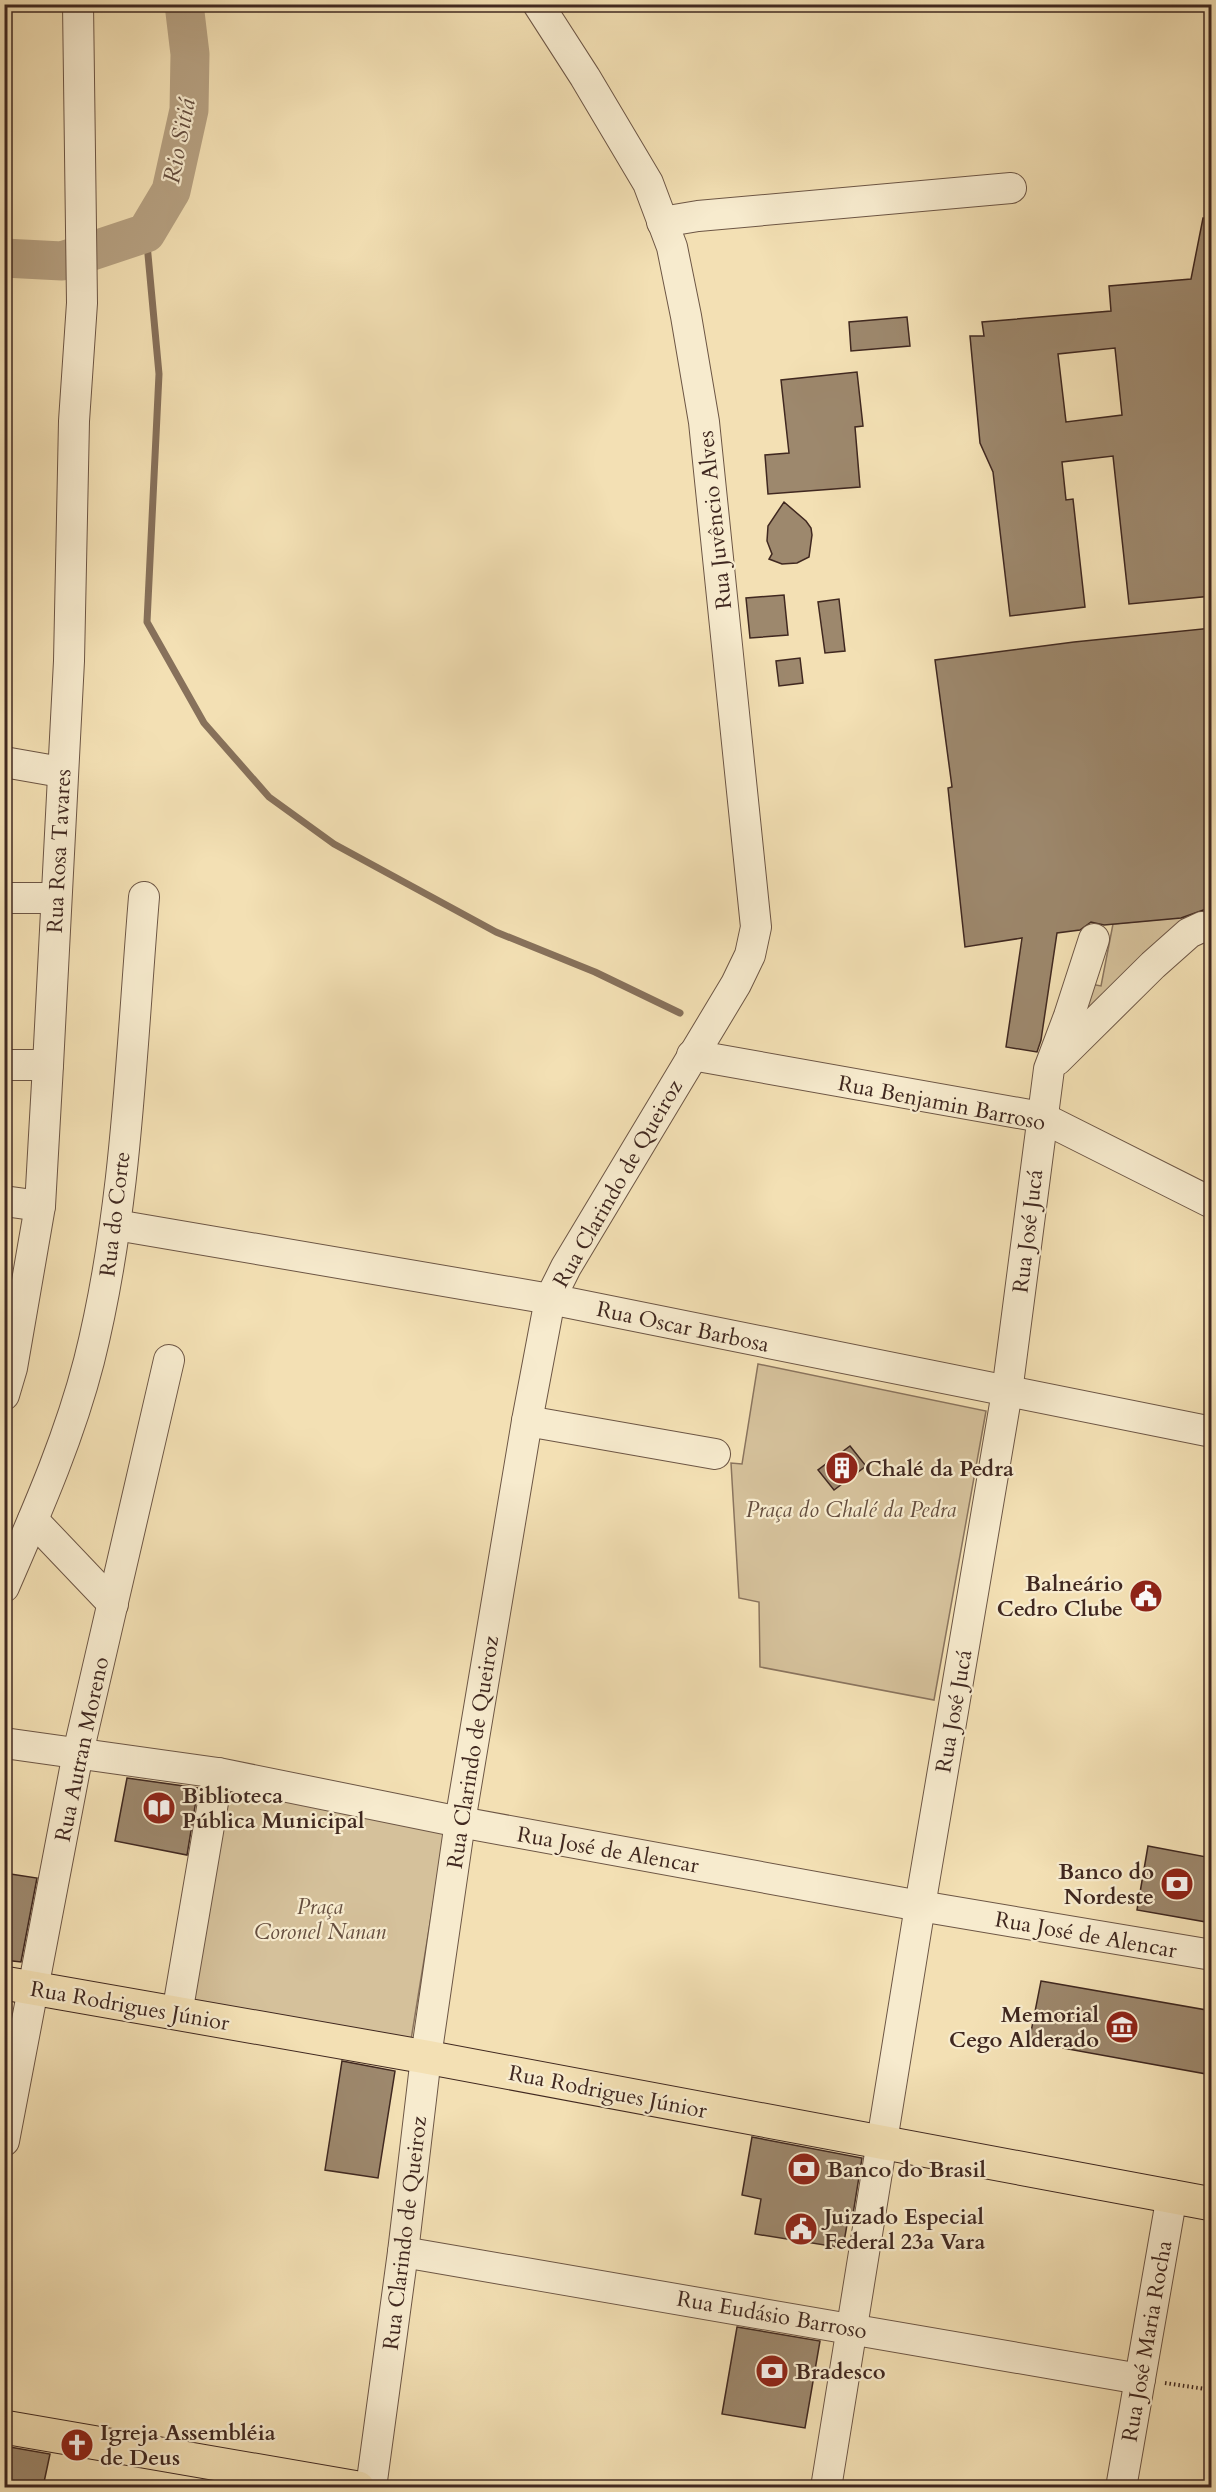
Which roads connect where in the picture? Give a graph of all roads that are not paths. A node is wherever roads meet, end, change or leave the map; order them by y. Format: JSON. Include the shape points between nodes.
{"nodes":[{"id":1,"x":78,"y":4,"type":"edge"},
{"id":2,"x":538,"y":4,"type":"edge"},
{"id":3,"x":1011,"y":188,"type":"dead end"},
{"id":4,"x":662,"y":222,"type":"junction"},
{"id":5,"x":4,"y":762,"type":"edge"},
{"id":6,"x":61,"y":772,"type":"junction"},
{"id":7,"x":144,"y":897,"type":"dead end"},
{"id":8,"x":4,"y":898,"type":"edge"},
{"id":9,"x":55,"y":898,"type":"junction"},
{"id":10,"x":1212,"y":929,"type":"edge"},
{"id":11,"x":1094,"y":939,"type":"dead end"},
{"id":12,"x":692,"y":1055,"type":"junction"},
{"id":13,"x":4,"y":1065,"type":"edge"},
{"id":14,"x":48,"y":1065,"type":"junction"},
{"id":15,"x":1049,"y":1069,"type":"junction"},
{"id":16,"x":1041,"y":1117,"type":"junction"},
{"id":17,"x":4,"y":1201,"type":"edge"},
{"id":18,"x":1212,"y":1203,"type":"edge"},
{"id":19,"x":40,"y":1206,"type":"junction"},
{"id":20,"x":116,"y":1225,"type":"junction"},
{"id":21,"x":550,"y":1299,"type":"junction"},
{"id":22,"x":169,"y":1360,"type":"dead end"},
{"id":23,"x":1006,"y":1392,"type":"junction"},
{"id":24,"x":4,"y":1395,"type":"edge"},
{"id":25,"x":527,"y":1421,"type":"junction"},
{"id":26,"x":1212,"y":1432,"type":"edge"},
{"id":27,"x":715,"y":1454,"type":"dead end"},
{"id":28,"x":33,"y":1520,"type":"junction"},
{"id":29,"x":4,"y":1587,"type":"edge"},
{"id":30,"x":113,"y":1605,"type":"junction"},
{"id":31,"x":4,"y":1743,"type":"edge"},
{"id":32,"x":78,"y":1753,"type":"junction"},
{"id":33,"x":218,"y":1773,"type":"junction"},
{"id":34,"x":460,"y":1822,"type":"junction"},
{"id":35,"x":920,"y":1906,"type":"junction"},
{"id":36,"x":1212,"y":1955,"type":"edge"},
{"id":37,"x":19,"y":1986,"type":"edge"},
{"id":38,"x":177,"y":2013,"type":"junction"},
{"id":39,"x":14,"y":2040,"type":"edge"},
{"id":40,"x":426,"y":2057,"type":"junction"},
{"id":41,"x":4,"y":2141,"type":"edge"},
{"id":42,"x":883,"y":2143,"type":"junction"},
{"id":43,"x":1172,"y":2195,"type":"junction"},
{"id":44,"x":1212,"y":2204,"type":"edge"},
{"id":45,"x":403,"y":2252,"type":"junction"},
{"id":46,"x":853,"y":2328,"type":"junction"},
{"id":47,"x":1140,"y":2379,"type":"junction"},
{"id":48,"x":4,"y":2427,"type":"edge"},
{"id":49,"x":358,"y":2487,"type":"edge"},
{"id":50,"x":371,"y":2487,"type":"edge"},
{"id":51,"x":826,"y":2487,"type":"edge"},
{"id":52,"x":1121,"y":2487,"type":"edge"}],
"edges":[{"from":1,"to":6,"type":"street","name":"Rua Rosa Tavares","via":[[82,303],[74,421],[69,661]]},
{"from":2,"to":4,"type":"street","name":"Rua Juvêncio Alves","via":[[648,183]]},
{"from":3,"to":4,"type":"street"},
{"from":4,"to":12,"type":"street","name":"Rua Juvêncio Alves","via":[[672,247],[704,422],[756,927],[750,955],[736,984]]},
{"from":5,"to":6,"type":"street"},
{"from":6,"to":9,"type":"street","name":"Rua Rosa Tavares"},
{"from":7,"to":20,"type":"street","name":"Rua do Corte"},
{"from":8,"to":9,"type":"street"},
{"from":9,"to":14,"type":"street","name":"Rua Rosa Tavares"},
{"from":10,"to":15,"type":"street","via":[[1202,927],[1189,933]]},
{"from":11,"to":15,"type":"street","name":"Rua José Jucá"},
{"from":12,"to":16,"type":"street","name":"Rua Benjamin Barroso"},
{"from":12,"to":21,"type":"street","name":"Rua Clarindo de Queiroz"},
{"from":13,"to":14,"type":"street"},
{"from":14,"to":19,"type":"street","name":"Rua Rosa Tavares"},
{"from":15,"to":16,"type":"street","name":"Rua José Jucá"},
{"from":16,"to":18,"type":"street","name":"Rua Benjamin Barroso"},
{"from":16,"to":23,"type":"street","name":"Rua José Jucá"},
{"from":17,"to":19,"type":"street"},
{"from":19,"to":24,"type":"street","name":"Rua Rosa Tavares"},
{"from":20,"to":21,"type":"street","name":"Rua Oscar Barbosa"},
{"from":20,"to":28,"type":"street","name":"Rua do Corte","via":[[88,1363]]},
{"from":21,"to":23,"type":"street","name":"Rua Oscar Barbosa"},
{"from":21,"to":25,"type":"street","name":"Rua Clarindo de Queiroz"},
{"from":22,"to":30,"type":"street","name":"Rua Autran Moreno"},
{"from":23,"to":26,"type":"street","name":"Rua Oscar Barbosa"},
{"from":23,"to":35,"type":"street","name":"Rua José Jucá"},
{"from":25,"to":27,"type":"street"},
{"from":25,"to":34,"type":"street","name":"Rua Clarindo de Queiroz"},
{"from":28,"to":29,"type":"street","name":"Rua do Corte"},
{"from":28,"to":30,"type":"street"},
{"from":30,"to":32,"type":"street","name":"Rua Autran Moreno"},
{"from":31,"to":32,"type":"street","name":"Rua José de Alencar"},
{"from":32,"to":33,"type":"street","name":"Rua José de Alencar"},
{"from":32,"to":37,"type":"street","name":"Rua Autran Moreno"},
{"from":33,"to":34,"type":"street","name":"Rua José de Alencar"},
{"from":33,"to":38,"type":"street"},
{"from":34,"to":35,"type":"street","name":"Rua José de Alencar"},
{"from":34,"to":40,"type":"street","name":"Rua Clarindo de Queiroz"},
{"from":35,"to":36,"type":"street","name":"Rua José de Alencar"},
{"from":35,"to":42,"type":"street","name":"Rua José Jucá"},
{"from":37,"to":38,"type":"main road","name":"Rua Rodrigues Júnior"},
{"from":37,"to":39,"type":"street","name":"Rua Autran Moreno"},
{"from":38,"to":40,"type":"main road","name":"Rua Rodrigues Júnior"},
{"from":39,"to":41,"type":"street","name":"Rua Autran Moreno"},
{"from":40,"to":42,"type":"main road","name":"Rua Rodrigues Júnior"},
{"from":40,"to":45,"type":"street","name":"Rua Clarindo de Queiroz"},
{"from":42,"to":43,"type":"main road","name":"Rua Rodrigues Júnior"},
{"from":42,"to":46,"type":"street","name":"Rua José Jucá"},
{"from":43,"to":44,"type":"main road","name":"Rua Rodrigues Júnior"},
{"from":43,"to":47,"type":"street","name":"Rua José Maria Rocha"},
{"from":45,"to":46,"type":"street","name":"Rua Eudásio Barroso"},
{"from":45,"to":50,"type":"street","name":"Rua Clarindo de Queiroz"},
{"from":46,"to":47,"type":"street","name":"Rua Eudásio Barroso"},
{"from":46,"to":51,"type":"street","name":"Rua José Jucá"},
{"from":47,"to":52,"type":"street","name":"Rua José Maria Rocha"},
{"from":48,"to":49,"type":"main road"}]}
